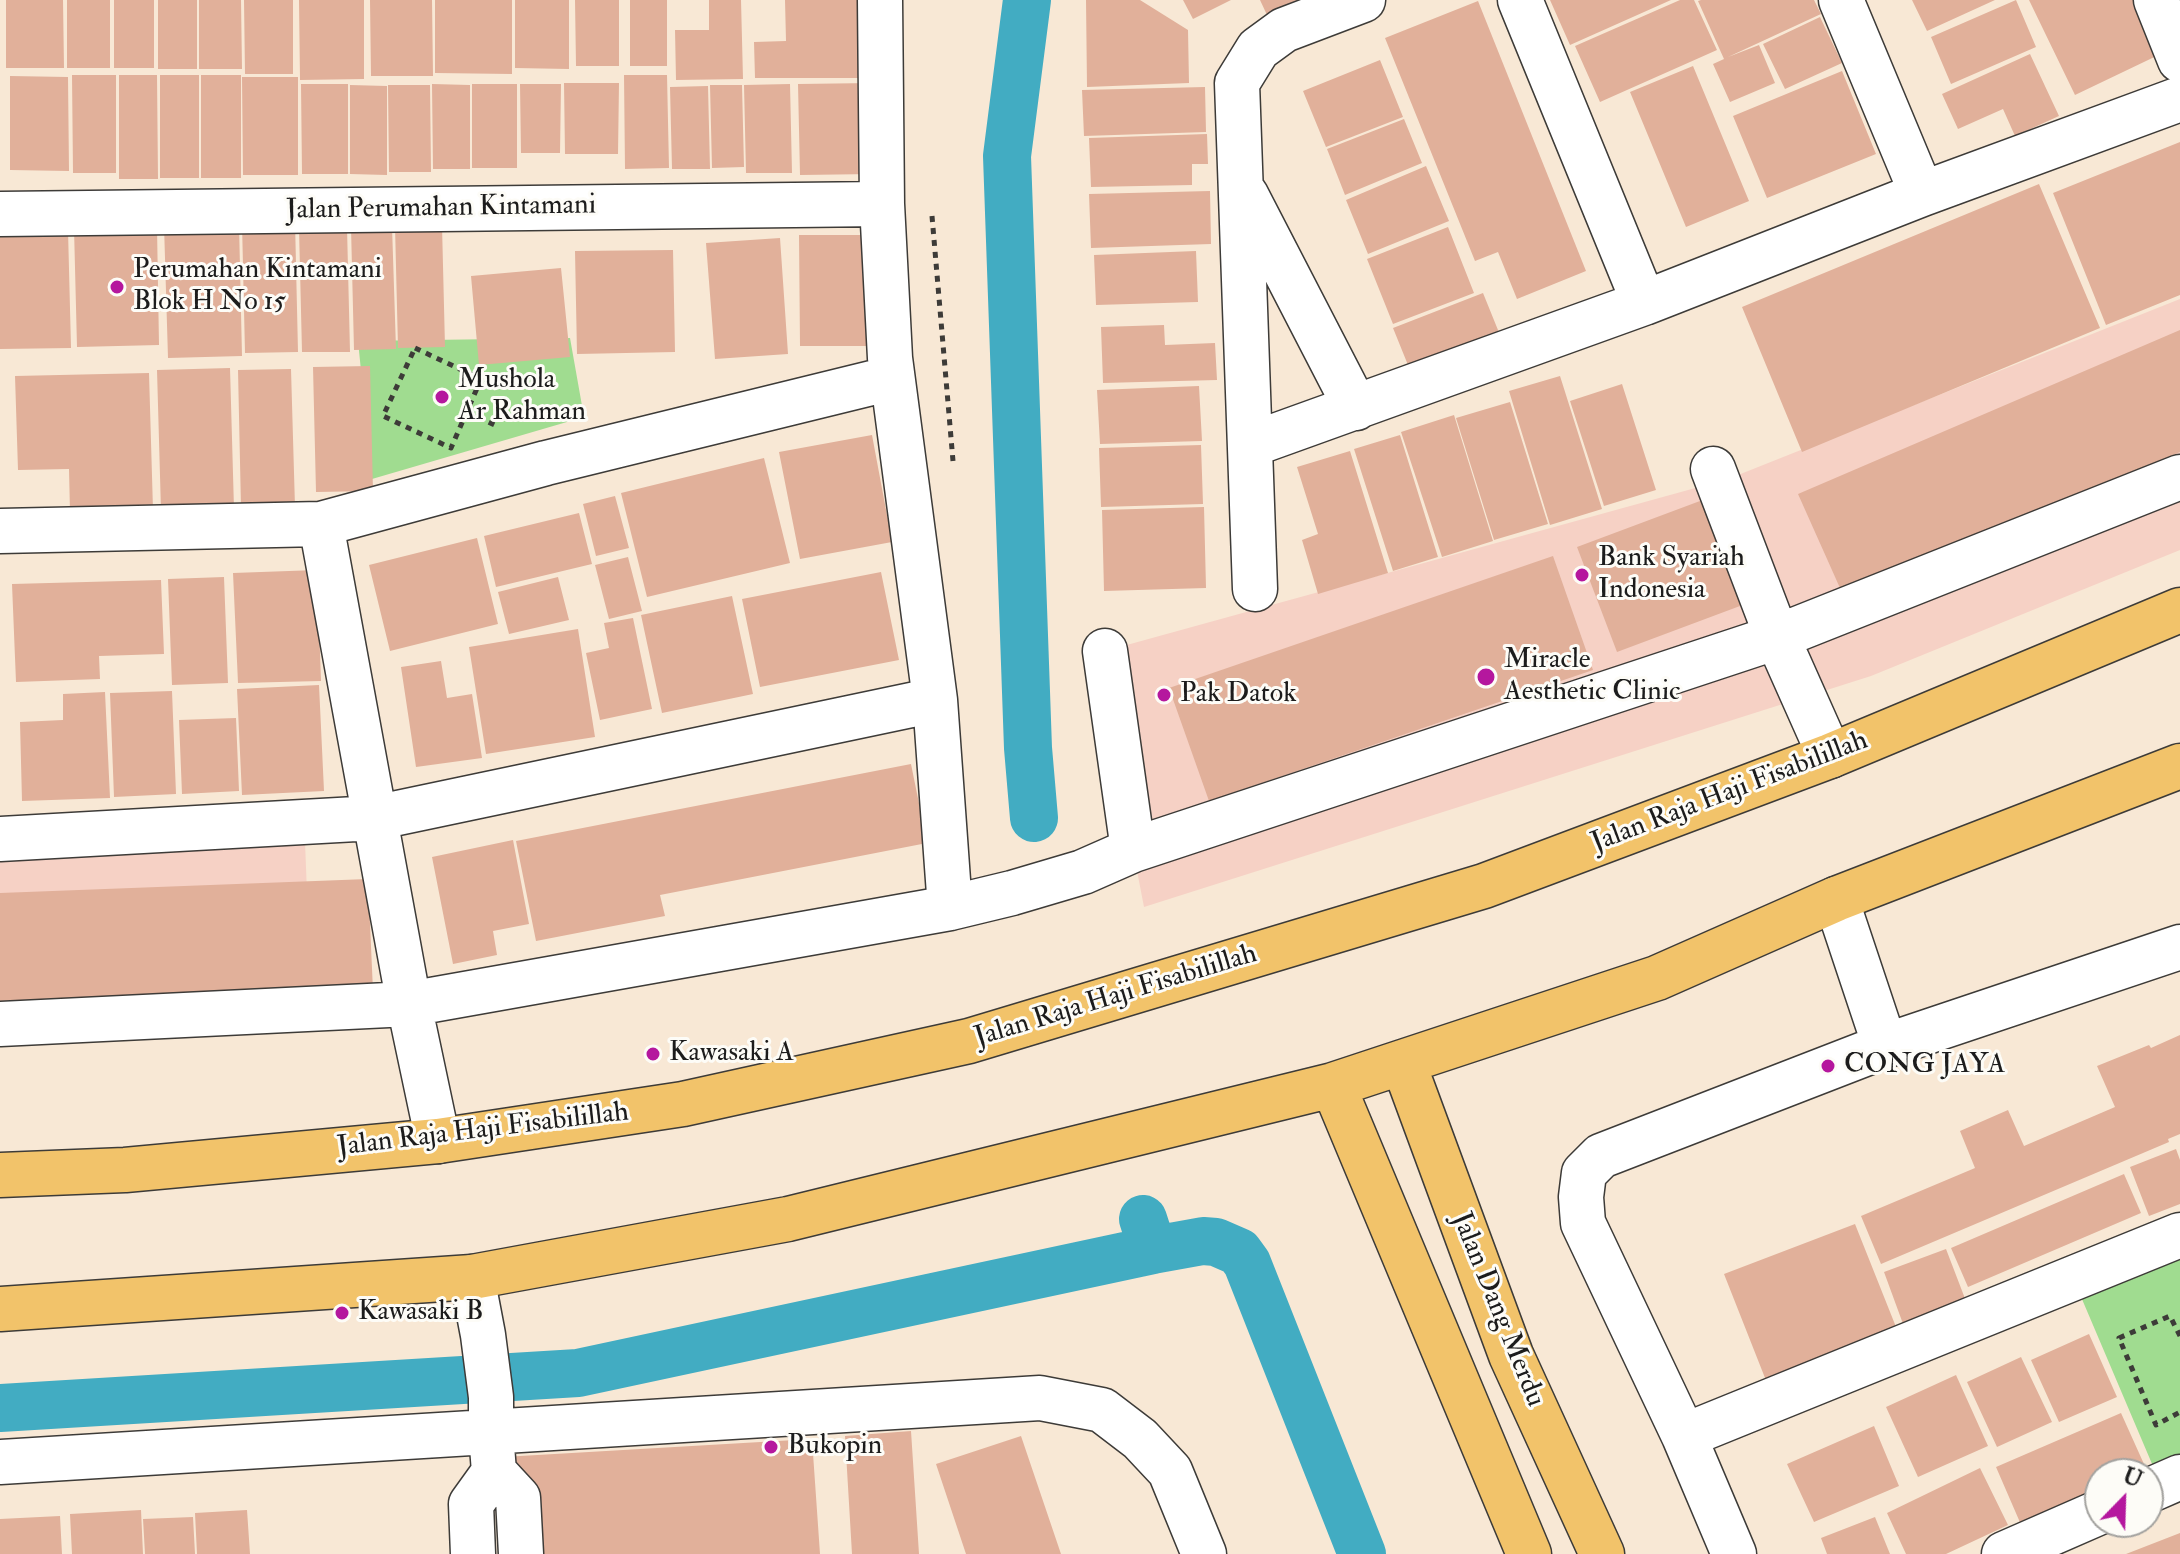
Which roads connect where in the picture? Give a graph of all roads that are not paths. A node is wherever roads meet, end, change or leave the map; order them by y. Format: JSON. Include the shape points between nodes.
{"nodes":[{"id":1,"x":880,"y":0,"type":"edge"},
{"id":2,"x":1363,"y":0,"type":"edge"},
{"id":3,"x":1520,"y":0,"type":"edge"},
{"id":4,"x":1841,"y":0,"type":"edge"},
{"id":5,"x":2156,"y":0,"type":"edge"},
{"id":6,"x":2180,"y":60,"type":"edge"},
{"id":7,"x":2180,"y":99,"type":"edge"},
{"id":8,"x":1240,"y":183,"type":"junction"},
{"id":9,"x":1922,"y":194,"type":"junction"},
{"id":10,"x":882,"y":204,"type":"junction"},
{"id":11,"x":0,"y":214,"type":"edge"},
{"id":12,"x":1644,"y":303,"type":"junction"},
{"id":13,"x":892,"y":378,"type":"junction"},
{"id":14,"x":1356,"y":408,"type":"junction"},
{"id":15,"x":1250,"y":445,"type":"junction"},
{"id":16,"x":1713,"y":469,"type":"dead end"},
{"id":17,"x":2180,"y":477,"type":"edge"},
{"id":18,"x":321,"y":524,"type":"junction"},
{"id":19,"x":0,"y":531,"type":"edge"},
{"id":20,"x":1255,"y":589,"type":"dead end"},
{"id":21,"x":2180,"y":610,"type":"edge"},
{"id":22,"x":1777,"y":637,"type":"junction"},
{"id":23,"x":1105,"y":651,"type":"dead end"},
{"id":24,"x":935,"y":700,"type":"junction"},
{"id":25,"x":1830,"y":756,"type":"junction"},
{"id":26,"x":2180,"y":766,"type":"edge"},
{"id":27,"x":374,"y":818,"type":"junction"},
{"id":28,"x":0,"y":839,"type":"edge"},
{"id":29,"x":1133,"y":850,"type":"junction"},
{"id":30,"x":1836,"y":899,"type":"junction"},
{"id":31,"x":950,"y":908,"type":"junction"},
{"id":32,"x":2180,"y":947,"type":"edge"},
{"id":33,"x":409,"y":1004,"type":"junction"},
{"id":34,"x":0,"y":1024,"type":"edge"},
{"id":35,"x":1885,"y":1046,"type":"junction"},
{"id":36,"x":1403,"y":1062,"type":"junction"},
{"id":37,"x":1333,"y":1085,"type":"junction"},
{"id":38,"x":438,"y":1141,"type":"junction"},
{"id":39,"x":0,"y":1175,"type":"edge"},
{"id":40,"x":2180,"y":1235,"type":"edge"},
{"id":41,"x":472,"y":1277,"type":"junction"},
{"id":42,"x":1488,"y":1297,"type":"junction"},
{"id":43,"x":0,"y":1309,"type":"edge"},
{"id":44,"x":1429,"y":1316,"type":"junction"},
{"id":45,"x":492,"y":1434,"type":"junction"},
{"id":46,"x":1684,"y":1436,"type":"junction"},
{"id":47,"x":0,"y":1462,"type":"edge"},
{"id":48,"x":2084,"y":1519,"type":"edge"},
{"id":49,"x":473,"y":1554,"type":"edge"},
{"id":50,"x":521,"y":1554,"type":"edge"},
{"id":51,"x":1204,"y":1554,"type":"edge"},
{"id":52,"x":1529,"y":1554,"type":"edge"},
{"id":53,"x":1602,"y":1554,"type":"edge"},
{"id":54,"x":1734,"y":1554,"type":"edge"},
{"id":55,"x":2004,"y":1554,"type":"edge"}],
"edges":[{"from":1,"to":10,"type":"street"},
{"from":2,"to":8,"type":"street","via":[[1284,30],[1258,49],[1237,83]]},
{"from":3,"to":12,"type":"street"},
{"from":4,"to":9,"type":"street"},
{"from":5,"to":6,"type":"street"},
{"from":7,"to":9,"type":"street"},
{"from":8,"to":14,"type":"street"},
{"from":8,"to":15,"type":"street"},
{"from":9,"to":12,"type":"street"},
{"from":10,"to":11,"type":"street","name":"Jalan Perumahan Kintamani"},
{"from":10,"to":13,"type":"street"},
{"from":12,"to":14,"type":"street"},
{"from":13,"to":18,"type":"street"},
{"from":13,"to":24,"type":"street"},
{"from":14,"to":15,"type":"street"},
{"from":15,"to":20,"type":"street"},
{"from":16,"to":22,"type":"street"},
{"from":17,"to":22,"type":"street"},
{"from":18,"to":19,"type":"street"},
{"from":18,"to":27,"type":"street"},
{"from":21,"to":25,"type":"main road","name":"Jalan Raja Haji Fisabilillah"},
{"from":22,"to":25,"type":"street"},
{"from":22,"to":29,"type":"street"},
{"from":23,"to":29,"type":"street"},
{"from":24,"to":27,"type":"street"},
{"from":24,"to":31,"type":"street"},
{"from":25,"to":38,"type":"main road","name":"Jalan Raja Haji Fisabilillah","via":[[1484,886],[969,1041],[683,1104]]},
{"from":26,"to":30,"type":"main road"},
{"from":27,"to":28,"type":"street"},
{"from":27,"to":33,"type":"street"},
{"from":29,"to":31,"type":"street","via":[[1083,872]]},
{"from":30,"to":35,"type":"street"},
{"from":30,"to":36,"type":"main road","via":[[1657,978]]},
{"from":31,"to":33,"type":"street"},
{"from":32,"to":35,"type":"street"},
{"from":33,"to":34,"type":"street"},
{"from":33,"to":38,"type":"street"},
{"from":35,"to":46,"type":"street","via":[[1601,1156],[1584,1173],[1583,1223]]},
{"from":36,"to":37,"type":"main road"},
{"from":36,"to":42,"type":"main road","name":"Jalan Dang Merdu"},
{"from":37,"to":41,"type":"main road","via":[[788,1219]]},
{"from":37,"to":44,"type":"main road"},
{"from":38,"to":39,"type":"main road","name":"Jalan Raja Haji Fisabilillah","via":[[125,1170]]},
{"from":40,"to":46,"type":"street"},
{"from":41,"to":43,"type":"main road"},
{"from":41,"to":45,"type":"street"},
{"from":42,"to":44,"type":"main road","via":[[1472,1284],[1450,1283],[1435,1298]]},
{"from":42,"to":53,"type":"main road","name":"Jalan Dang Merdu"},
{"from":44,"to":52,"type":"main road"},
{"from":45,"to":47,"type":"street"},
{"from":45,"to":49,"type":"street","via":[[471,1504]]},
{"from":45,"to":50,"type":"street","via":[[518,1498]]},
{"from":45,"to":51,"type":"street","via":[[1040,1398],[1102,1410],[1140,1439],[1170,1471]]},
{"from":46,"to":54,"type":"street"},
{"from":48,"to":55,"type":"street"}]}
